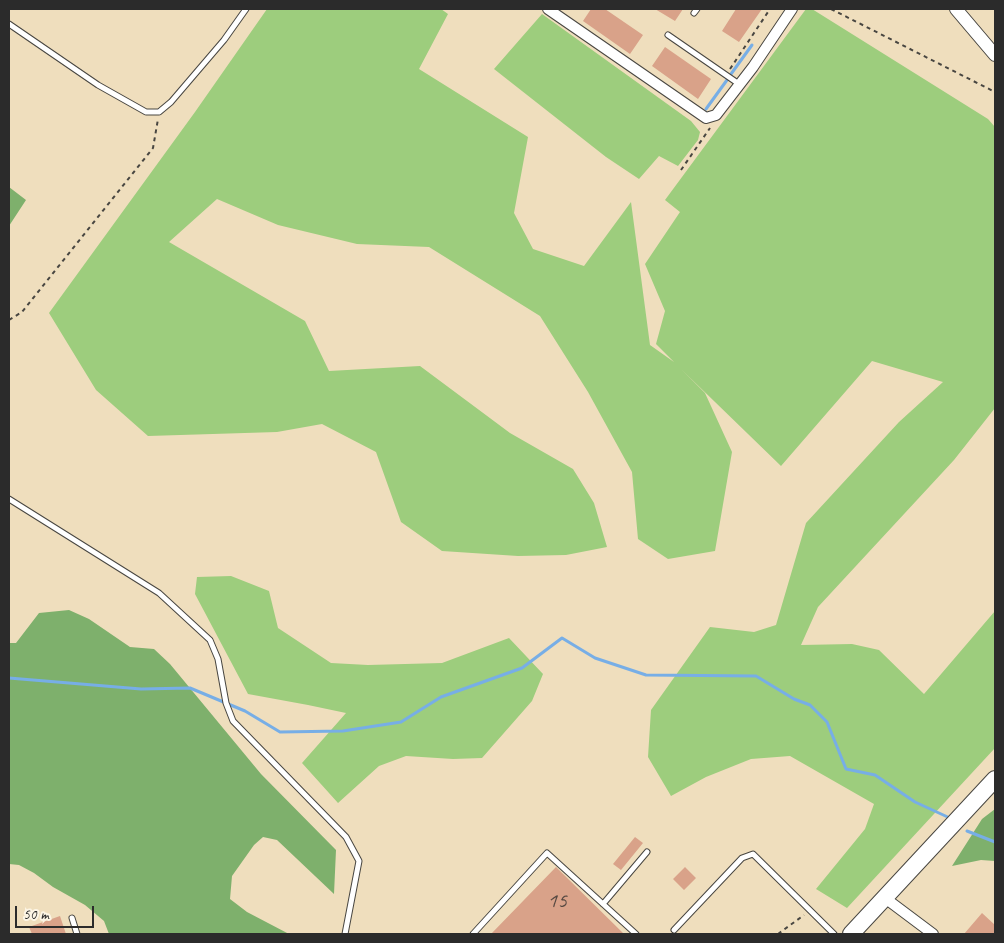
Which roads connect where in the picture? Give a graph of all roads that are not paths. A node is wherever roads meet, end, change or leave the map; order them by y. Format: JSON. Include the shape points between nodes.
{"nodes":[{"id":1,"x":246,"y":9,"type":"edge"},
{"id":2,"x":548,"y":9,"type":"edge"},
{"id":3,"x":792,"y":9,"type":"edge"},
{"id":4,"x":956,"y":9,"type":"edge"},
{"id":5,"x":9,"y":24,"type":"edge"},
{"id":6,"x":668,"y":35,"type":"dead end"},
{"id":7,"x":995,"y":55,"type":"edge"},
{"id":8,"x":739,"y":84,"type":"junction"},
{"id":9,"x":9,"y":500,"type":"edge"},
{"id":10,"x":995,"y":779,"type":"edge"},
{"id":11,"x":646,"y":852,"type":"dead end"},
{"id":12,"x":885,"y":898,"type":"junction"},
{"id":13,"x":602,"y":904,"type":"junction"},
{"id":14,"x":72,"y":918,"type":"dead end"},
{"id":15,"x":674,"y":930,"type":"dead end"},
{"id":16,"x":77,"y":934,"type":"edge"},
{"id":17,"x":345,"y":934,"type":"edge"},
{"id":18,"x":473,"y":934,"type":"edge"},
{"id":19,"x":636,"y":934,"type":"edge"},
{"id":20,"x":834,"y":934,"type":"edge"},
{"id":21,"x":850,"y":934,"type":"edge"},
{"id":22,"x":933,"y":934,"type":"edge"}],
"edges":[{"from":1,"to":5,"type":"lane","via":[[224,40],[159,112],[146,112],[98,85]]},
{"from":2,"to":8,"type":"street","via":[[709,118],[716,115]]},
{"from":3,"to":8,"type":"street"},
{"from":4,"to":7,"type":"street"},
{"from":6,"to":8,"type":"lane"},
{"from":9,"to":17,"type":"lane","via":[[159,593],[210,640],[218,659],[226,703],[233,721],[346,837],[359,860]]},
{"from":10,"to":12,"type":"main road"},
{"from":11,"to":13,"type":"lane"},
{"from":12,"to":21,"type":"main road"},
{"from":12,"to":22,"type":"street"},
{"from":13,"to":18,"type":"lane","via":[[547,853]]},
{"from":13,"to":19,"type":"lane"},
{"from":14,"to":16,"type":"lane"},
{"from":15,"to":20,"type":"lane","via":[[742,858],[754,854]]}]}
